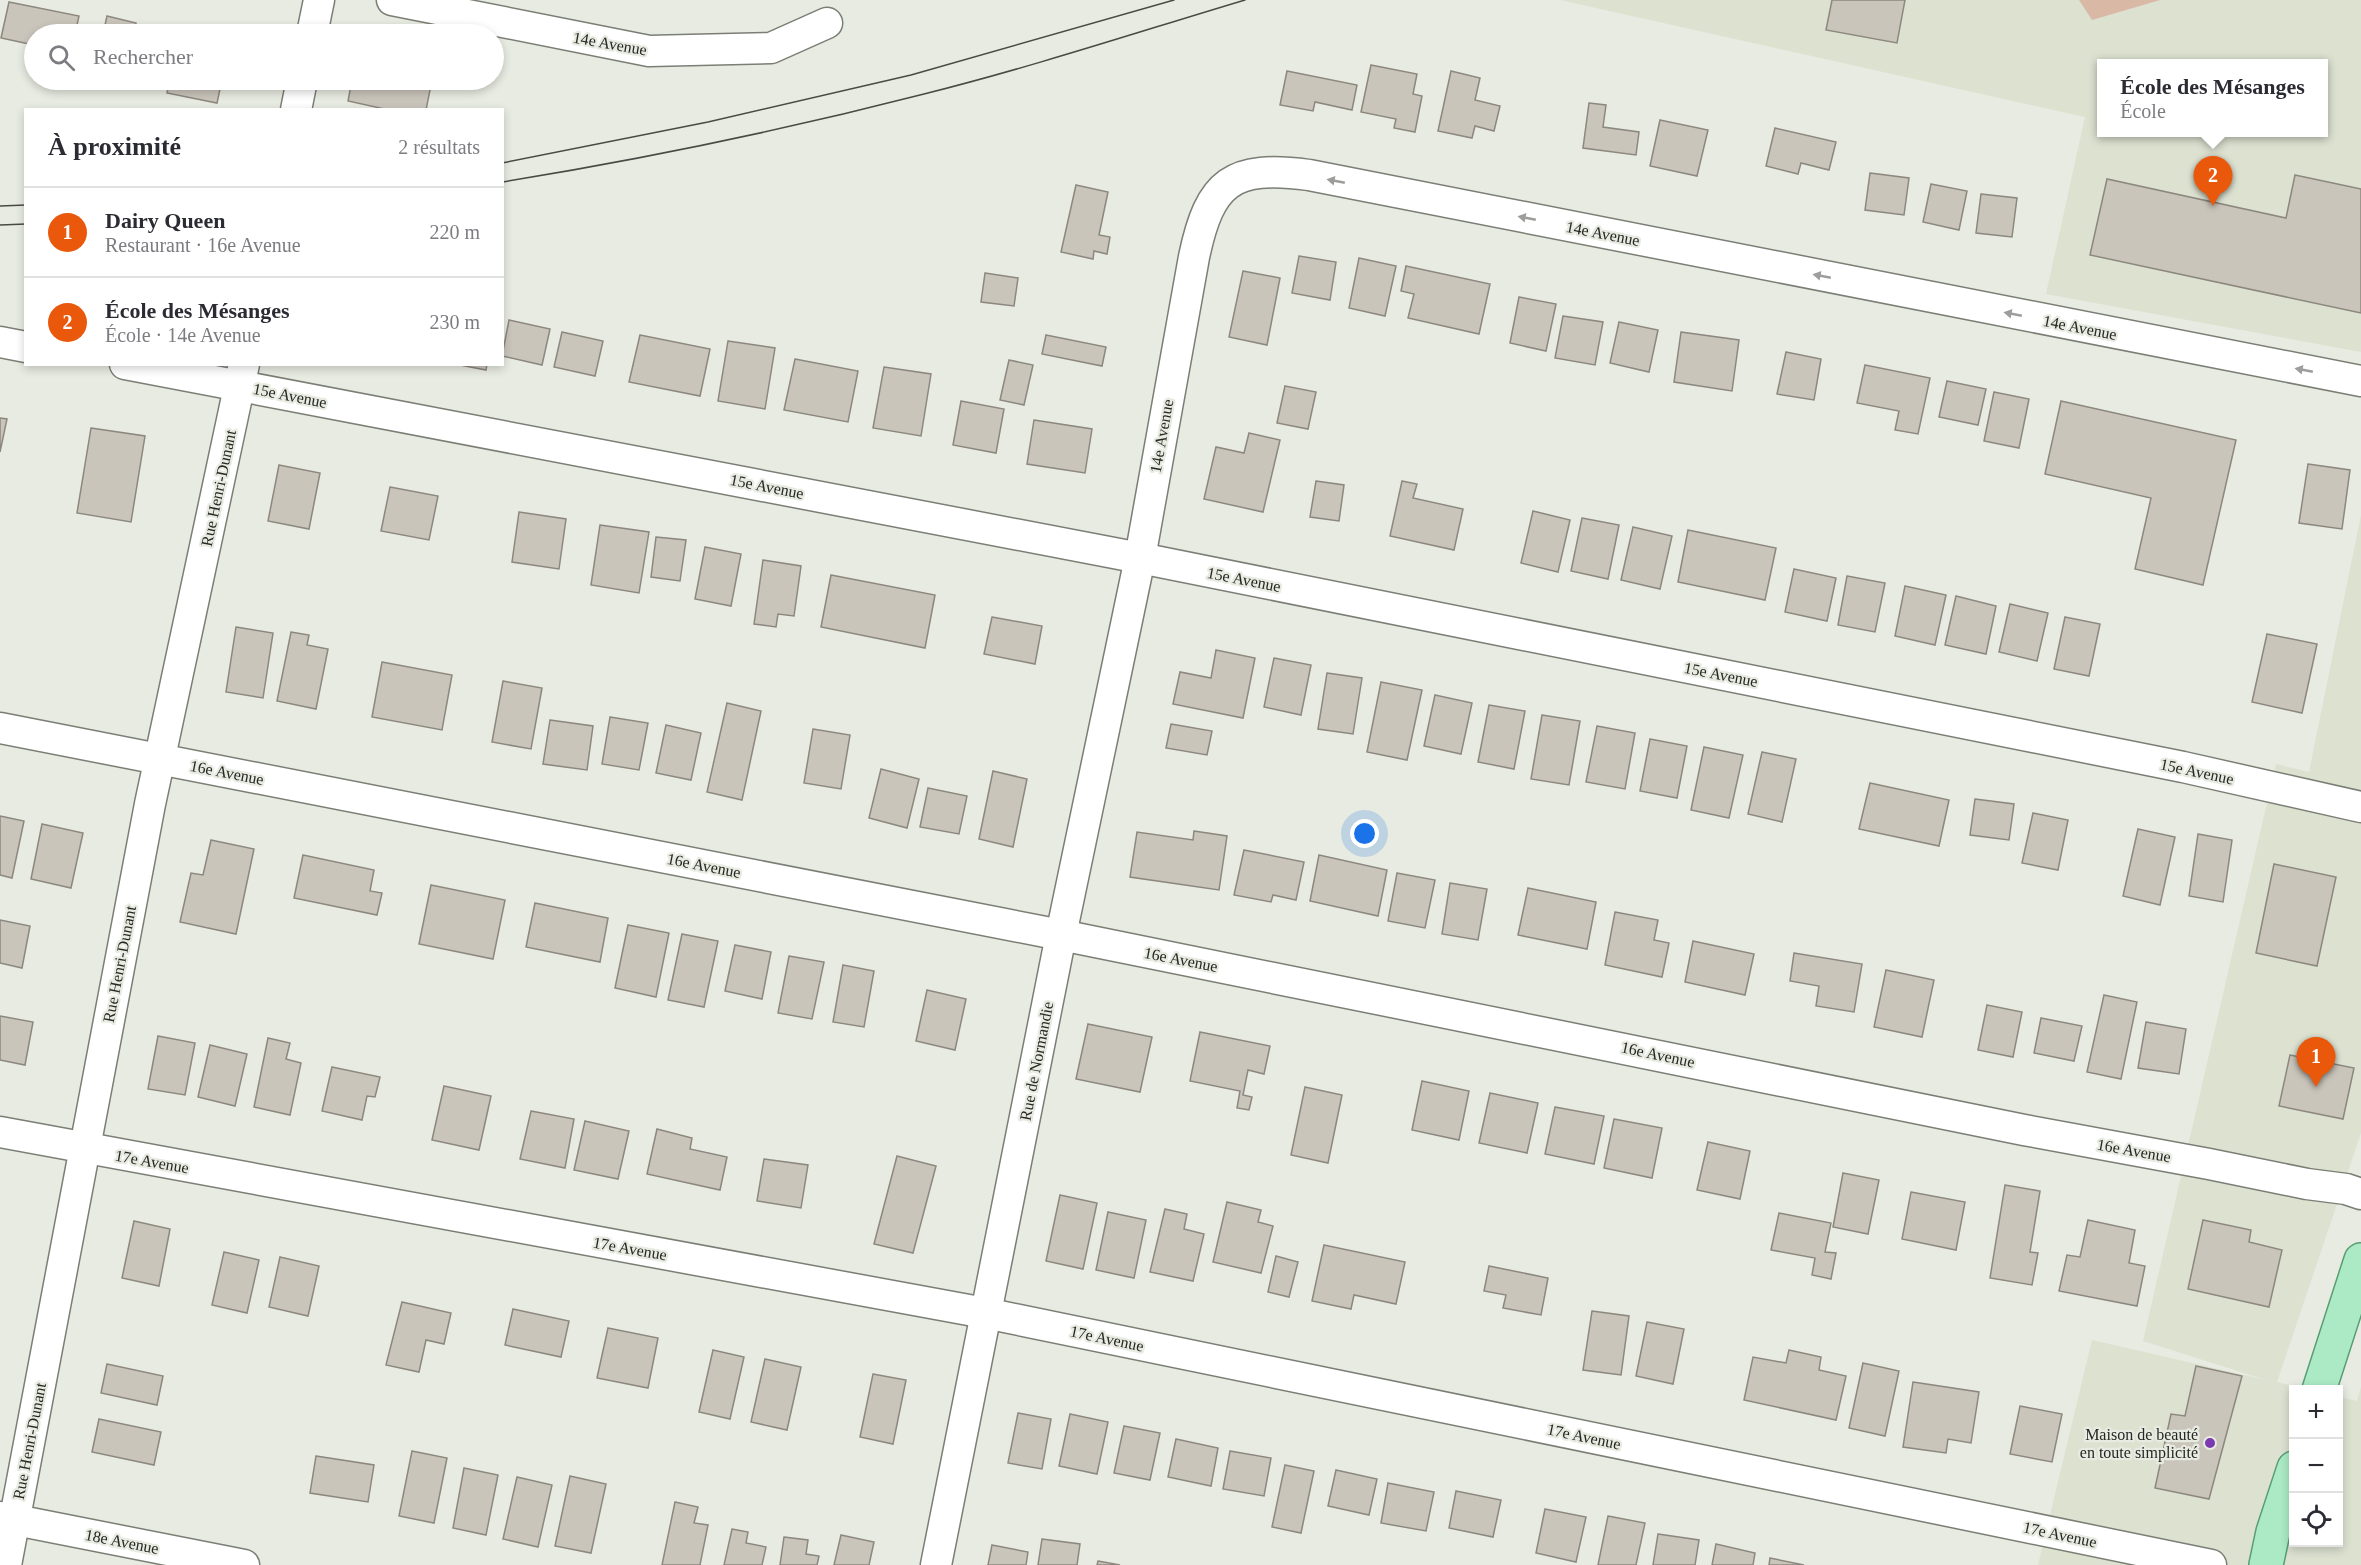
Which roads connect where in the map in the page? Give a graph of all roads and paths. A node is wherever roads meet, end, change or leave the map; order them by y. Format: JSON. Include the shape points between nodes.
{"nodes":[{"id":1,"x":319,"y":0,"type":"edge"},
{"id":2,"x":392,"y":0,"type":"edge"},
{"id":3,"x":827,"y":23,"type":"dead end"},
{"id":4,"x":314,"y":24,"type":"edge"},
{"id":5,"x":300,"y":90,"type":"edge"},
{"id":6,"x":296,"y":108,"type":"edge"},
{"id":7,"x":0,"y":342,"type":"edge"},
{"id":8,"x":24,"y":347,"type":"edge"},
{"id":9,"x":146,"y":366,"type":"edge"},
{"id":10,"x":242,"y":375,"type":"edge"},
{"id":11,"x":2361,"y":381,"type":"edge"},
{"id":12,"x":1140,"y":558,"type":"junction"},
{"id":13,"x":0,"y":728,"type":"edge"},
{"id":14,"x":160,"y":760,"type":"junction"},
{"id":15,"x":2361,"y":807,"type":"edge"},
{"id":16,"x":1061,"y":935,"type":"junction"},
{"id":17,"x":0,"y":1132,"type":"edge"},
{"id":18,"x":84,"y":1149,"type":"junction"},
{"id":19,"x":2361,"y":1194,"type":"edge"},
{"id":20,"x":2361,"y":1260,"type":"edge"},
{"id":21,"x":985,"y":1313,"type":"junction"},
{"id":22,"x":2320,"y":1385,"type":"edge"},
{"id":23,"x":2289,"y":1483,"type":"edge"},
{"id":24,"x":7,"y":1518,"type":"edge"},
{"id":25,"x":6,"y":1565,"type":"edge"},
{"id":26,"x":244,"y":1565,"type":"edge"},
{"id":27,"x":936,"y":1565,"type":"edge"},
{"id":28,"x":2211,"y":1565,"type":"edge"},
{"id":29,"x":2266,"y":1565,"type":"edge"}],
"edges":[{"from":1,"to":4,"type":"street"},
{"from":2,"to":3,"type":"street","name":"14e Avenue","via":[[649,51],[771,48]]},
{"from":5,"to":6,"type":"street"},
{"from":7,"to":8,"type":"street"},
{"from":9,"to":10,"type":"street","name":"15e Avenue"},
{"from":10,"to":12,"type":"street","name":"15e Avenue"},
{"from":10,"to":14,"type":"street","name":"Rue Henri-Dunant"},
{"from":11,"to":12,"type":"street","name":"14e Avenue","one_way":true,"via":[[1309,175],[1255,172],[1218,192],[1200,230]]},
{"from":12,"to":15,"type":"street","name":"15e Avenue","via":[[2171,765]]},
{"from":12,"to":16,"type":"street","name":"Rue de Normandie"},
{"from":13,"to":14,"type":"street","name":"16e Avenue"},
{"from":14,"to":16,"type":"street","name":"16e Avenue"},
{"from":14,"to":18,"type":"street","name":"Rue Henri-Dunant"},
{"from":16,"to":19,"type":"street","name":"16e Avenue","via":[[2024,1130]]},
{"from":16,"to":21,"type":"street","name":"Rue de Normandie"},
{"from":17,"to":18,"type":"street","name":"17e Avenue"},
{"from":18,"to":21,"type":"street","name":"17e Avenue"},
{"from":18,"to":24,"type":"street","name":"Rue Henri-Dunant"},
{"from":20,"to":22,"type":"main road"},
{"from":21,"to":27,"type":"street","name":"Rue de Normandie"},
{"from":21,"to":28,"type":"street","name":"17e Avenue"},
{"from":23,"to":29,"type":"main road"},
{"from":24,"to":25,"type":"street","name":"Rue Henri-Dunant"},
{"from":24,"to":26,"type":"street","name":"18e Avenue"}]}
